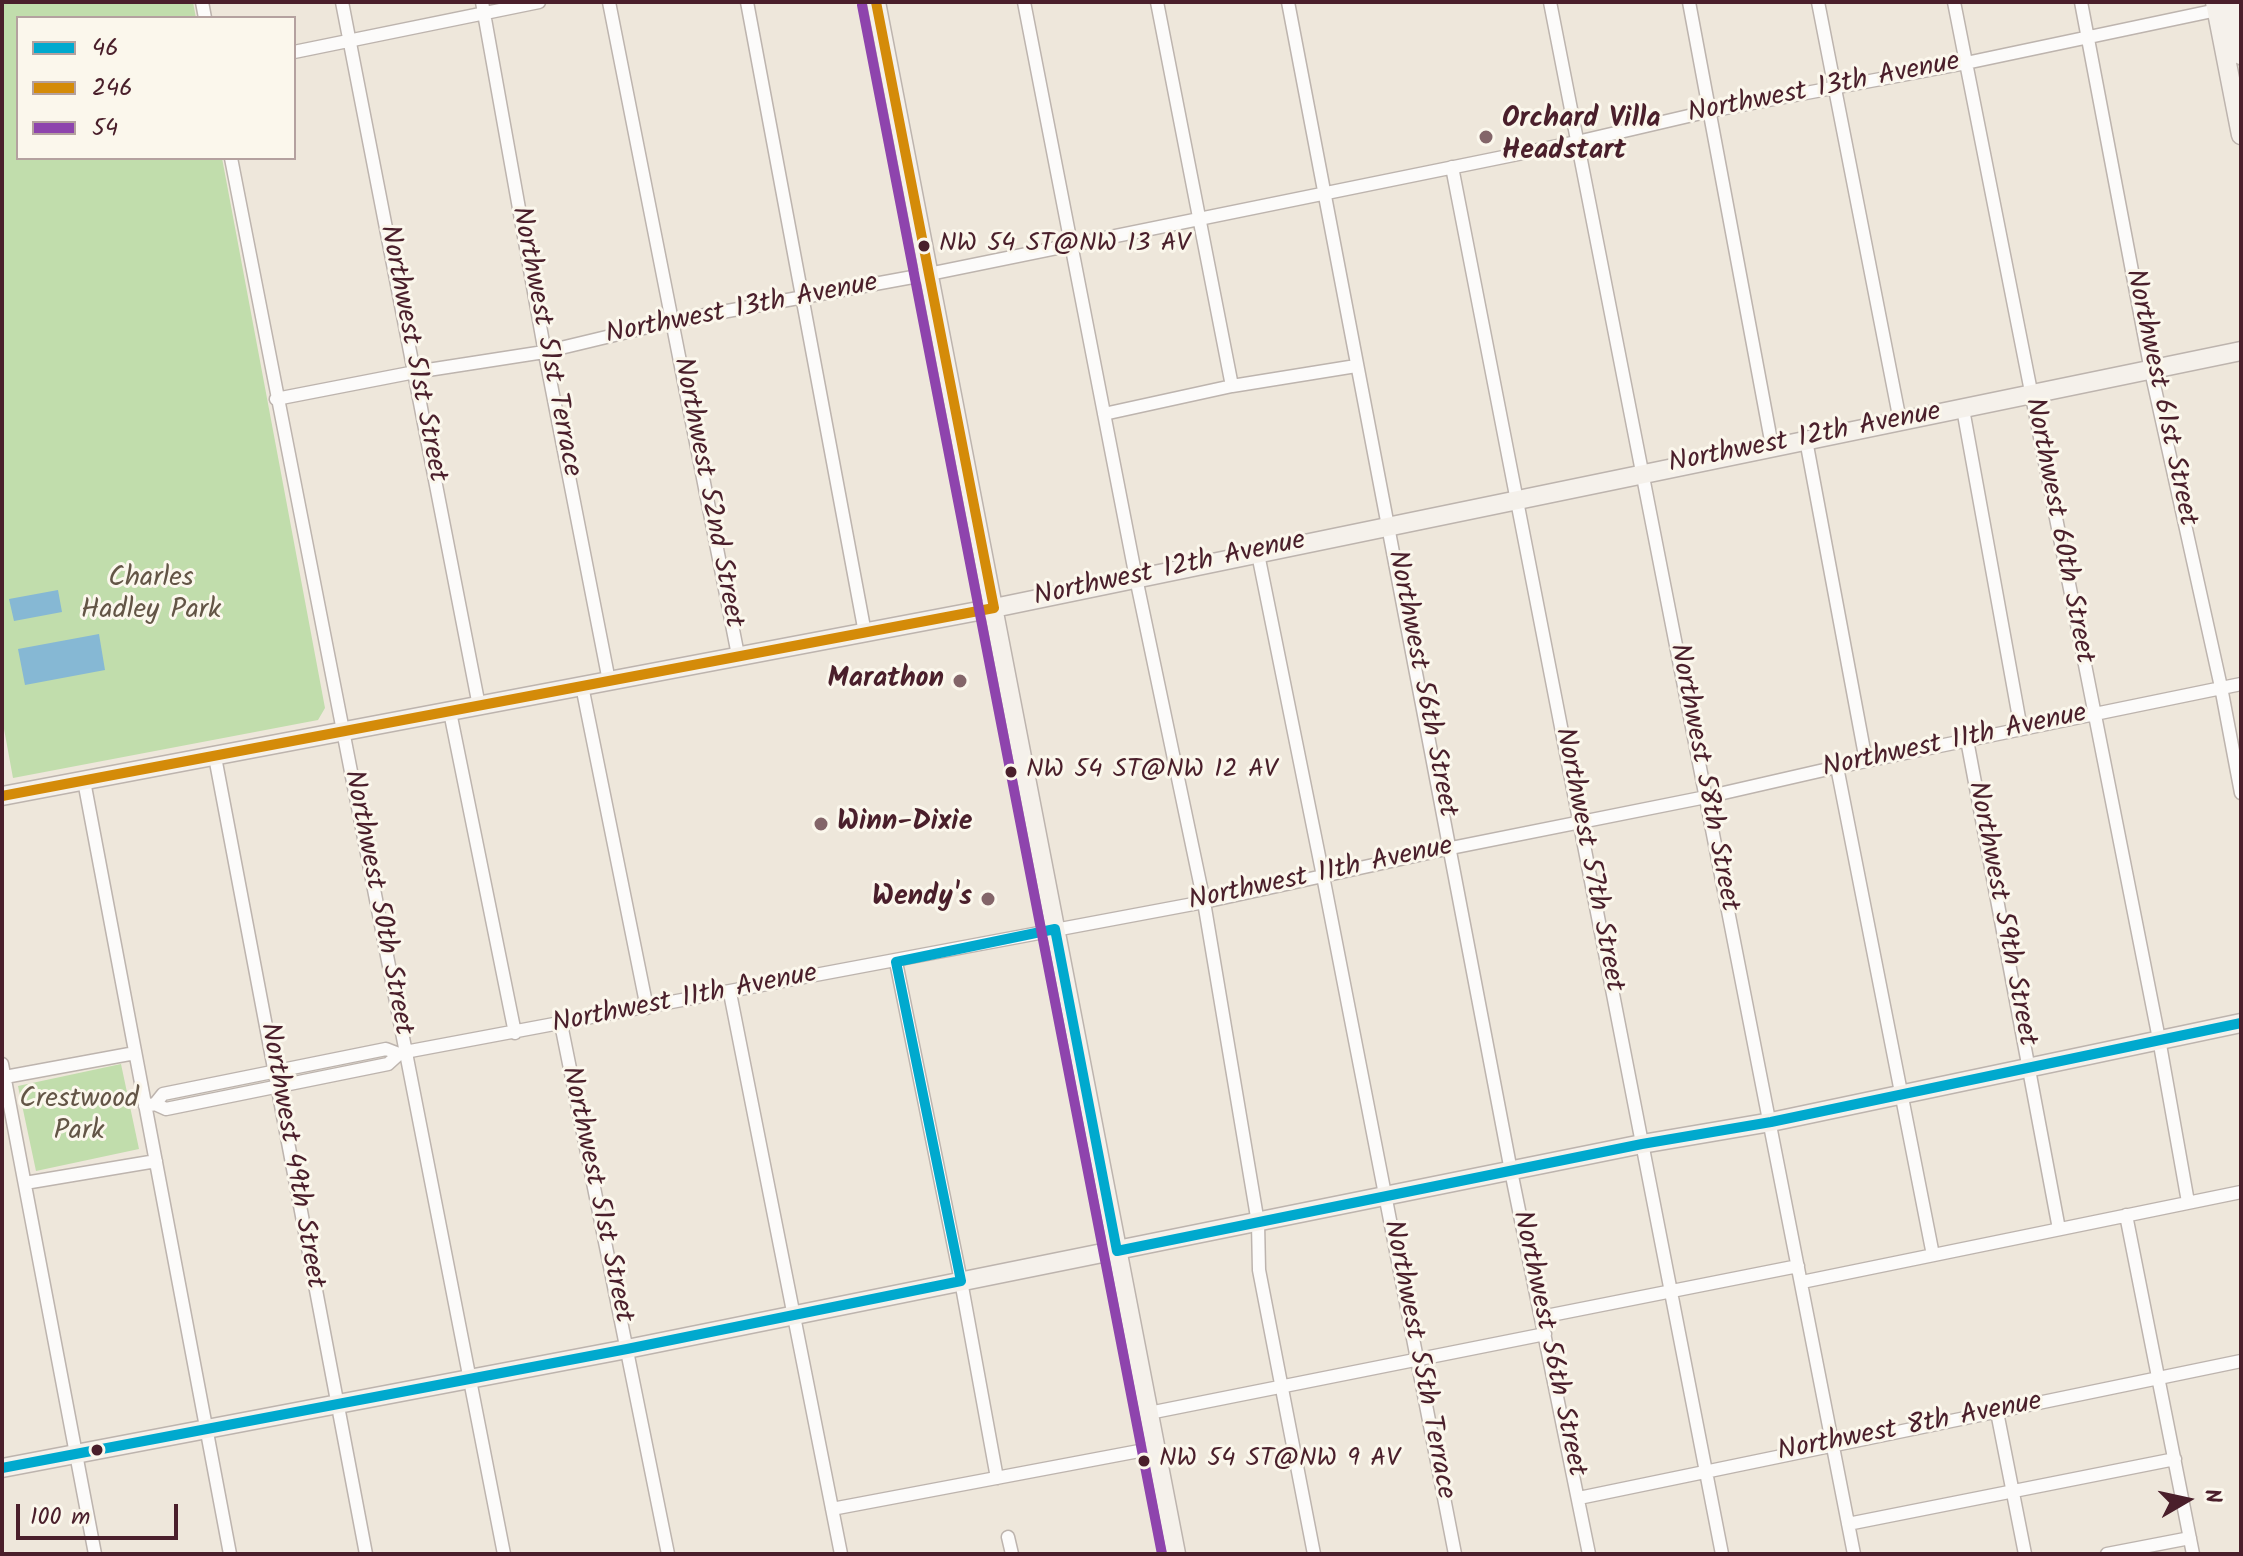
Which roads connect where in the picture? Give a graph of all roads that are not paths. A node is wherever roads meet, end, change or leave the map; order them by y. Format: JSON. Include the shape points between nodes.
{"nodes":[{"id":1,"x":342,"y":2,"type":"edge"},
{"id":2,"x":539,"y":2,"type":"edge"},
{"id":3,"x":609,"y":2,"type":"edge"},
{"id":4,"x":747,"y":2,"type":"edge"},
{"id":5,"x":876,"y":2,"type":"edge"},
{"id":6,"x":1024,"y":2,"type":"edge"},
{"id":7,"x":1157,"y":2,"type":"edge"},
{"id":8,"x":1288,"y":2,"type":"edge"},
{"id":9,"x":1550,"y":2,"type":"edge"},
{"id":10,"x":1689,"y":2,"type":"edge"},
{"id":11,"x":1818,"y":2,"type":"edge"},
{"id":12,"x":1954,"y":2,"type":"edge"},
{"id":13,"x":2081,"y":2,"type":"edge"},
{"id":14,"x":2227,"y":5,"type":"edge"},
{"id":15,"x":483,"y":7,"type":"edge"},
{"id":16,"x":2088,"y":37,"type":"junction"},
{"id":17,"x":349,"y":42,"type":"junction"},
{"id":18,"x":296,"y":52,"type":"edge"},
{"id":19,"x":2241,"y":55,"type":"edge"},
{"id":20,"x":1966,"y":63,"type":"junction"},
{"id":21,"x":1834,"y":86,"type":"junction"},
{"id":22,"x":1710,"y":111,"type":"junction"},
{"id":23,"x":2241,"y":135,"type":"edge"},
{"id":24,"x":1577,"y":142,"type":"junction"},
{"id":25,"x":231,"y":160,"type":"edge"},
{"id":26,"x":1452,"y":167,"type":"junction"},
{"id":27,"x":1323,"y":193,"type":"junction"},
{"id":28,"x":1200,"y":218,"type":"junction"},
{"id":29,"x":1070,"y":245,"type":"junction"},
{"id":30,"x":929,"y":274,"type":"junction"},
{"id":31,"x":803,"y":298,"type":"junction"},
{"id":32,"x":673,"y":321,"type":"junction"},
{"id":33,"x":2241,"y":351,"type":"edge"},
{"id":34,"x":544,"y":352,"type":"junction"},
{"id":35,"x":1356,"y":366,"type":"junction"},
{"id":36,"x":2151,"y":371,"type":"junction"},
{"id":37,"x":415,"y":372,"type":"junction"},
{"id":38,"x":1232,"y":386,"type":"junction"},
{"id":39,"x":2030,"y":395,"type":"junction"},
{"id":40,"x":276,"y":399,"type":"junction"},
{"id":41,"x":1963,"y":409,"type":"junction"},
{"id":42,"x":1104,"y":414,"type":"junction"},
{"id":43,"x":1900,"y":421,"type":"junction"},
{"id":44,"x":1806,"y":440,"type":"junction"},
{"id":45,"x":1772,"y":446,"type":"junction"},
{"id":46,"x":1643,"y":473,"type":"junction"},
{"id":47,"x":1517,"y":500,"type":"junction"},
{"id":48,"x":1389,"y":526,"type":"junction"},
{"id":49,"x":1258,"y":554,"type":"junction"},
{"id":50,"x":1136,"y":578,"type":"junction"},
{"id":51,"x":994,"y":608,"type":"junction"},
{"id":52,"x":865,"y":633,"type":"junction"},
{"id":53,"x":738,"y":655,"type":"junction"},
{"id":54,"x":609,"y":681,"type":"junction"},
{"id":55,"x":2241,"y":684,"type":"edge"},
{"id":56,"x":582,"y":686,"type":"junction"},
{"id":57,"x":2221,"y":687,"type":"junction"},
{"id":58,"x":479,"y":706,"type":"junction"},
{"id":59,"x":450,"y":712,"type":"junction"},
{"id":60,"x":2093,"y":714,"type":"junction"},
{"id":61,"x":2021,"y":729,"type":"junction"},
{"id":62,"x":344,"y":732,"type":"junction"},
{"id":63,"x":1967,"y":740,"type":"junction"},
{"id":64,"x":215,"y":757,"type":"junction"},
{"id":65,"x":1866,"y":761,"type":"junction"},
{"id":66,"x":1837,"y":767,"type":"junction"},
{"id":67,"x":84,"y":781,"type":"junction"},
{"id":68,"x":2241,"y":793,"type":"edge"},
{"id":69,"x":2,"y":796,"type":"edge"},
{"id":70,"x":1706,"y":797,"type":"junction"},
{"id":71,"x":1579,"y":822,"type":"junction"},
{"id":72,"x":1451,"y":848,"type":"junction"},
{"id":73,"x":1323,"y":876,"type":"junction"},
{"id":74,"x":1204,"y":902,"type":"junction"},
{"id":75,"x":1055,"y":929,"type":"junction"},
{"id":76,"x":896,"y":962,"type":"junction"},
{"id":77,"x":730,"y":993,"type":"junction"},
{"id":78,"x":647,"y":1008,"type":"junction"},
{"id":79,"x":2241,"y":1023,"type":"edge"},
{"id":80,"x":561,"y":1024,"type":"junction"},
{"id":81,"x":515,"y":1033,"type":"junction"},
{"id":82,"x":2159,"y":1039,"type":"junction"},
{"id":83,"x":135,"y":1053,"type":"junction"},
{"id":84,"x":402,"y":1053,"type":"junction"},
{"id":85,"x":2029,"y":1069,"type":"junction"},
{"id":86,"x":3,"y":1070,"type":"edge"},
{"id":87,"x":275,"y":1072,"type":"junction"},
{"id":88,"x":278,"y":1087,"type":"junction"},
{"id":89,"x":1901,"y":1094,"type":"junction"},
{"id":90,"x":150,"y":1105,"type":"junction"},
{"id":91,"x":1771,"y":1122,"type":"junction"},
{"id":92,"x":8,"y":1130,"type":"edge"},
{"id":93,"x":1642,"y":1144,"type":"junction"},
{"id":94,"x":156,"y":1161,"type":"junction"},
{"id":95,"x":1511,"y":1171,"type":"junction"},
{"id":96,"x":25,"y":1183,"type":"junction"},
{"id":97,"x":2241,"y":1192,"type":"edge"},
{"id":98,"x":1384,"y":1197,"type":"junction"},
{"id":99,"x":2188,"y":1202,"type":"junction"},
{"id":100,"x":2126,"y":1215,"type":"junction"},
{"id":101,"x":1258,"y":1223,"type":"junction"},
{"id":102,"x":2059,"y":1229,"type":"junction"},
{"id":103,"x":1117,"y":1251,"type":"junction"},
{"id":104,"x":1933,"y":1255,"type":"junction"},
{"id":105,"x":1798,"y":1266,"type":"junction"},
{"id":106,"x":961,"y":1281,"type":"junction"},
{"id":107,"x":1802,"y":1282,"type":"junction"},
{"id":108,"x":1670,"y":1289,"type":"junction"},
{"id":109,"x":794,"y":1315,"type":"junction"},
{"id":110,"x":1541,"y":1317,"type":"junction"},
{"id":111,"x":1545,"y":1334,"type":"junction"},
{"id":112,"x":627,"y":1349,"type":"junction"},
{"id":113,"x":1416,"y":1358,"type":"junction"},
{"id":114,"x":2241,"y":1361,"type":"edge"},
{"id":115,"x":469,"y":1378,"type":"junction"},
{"id":116,"x":2160,"y":1379,"type":"junction"},
{"id":117,"x":1281,"y":1386,"type":"junction"},
{"id":118,"x":336,"y":1404,"type":"junction"},
{"id":119,"x":1997,"y":1412,"type":"junction"},
{"id":120,"x":1149,"y":1413,"type":"junction"},
{"id":121,"x":206,"y":1428,"type":"junction"},
{"id":122,"x":1832,"y":1444,"type":"junction"},
{"id":123,"x":1155,"y":1448,"type":"junction"},
{"id":124,"x":76,"y":1453,"type":"junction"},
{"id":125,"x":2175,"y":1459,"type":"junction"},
{"id":126,"x":2,"y":1468,"type":"edge"},
{"id":127,"x":1706,"y":1471,"type":"junction"},
{"id":128,"x":997,"y":1478,"type":"junction"},
{"id":129,"x":2013,"y":1491,"type":"junction"},
{"id":130,"x":1579,"y":1498,"type":"junction"},
{"id":131,"x":832,"y":1509,"type":"junction"},
{"id":132,"x":1848,"y":1524,"type":"junction"},
{"id":133,"x":1008,"y":1537,"type":"dead end"},
{"id":134,"x":2190,"y":1538,"type":"junction"},
{"id":135,"x":95,"y":1554,"type":"edge"},
{"id":136,"x":230,"y":1554,"type":"edge"},
{"id":137,"x":366,"y":1554,"type":"edge"},
{"id":138,"x":504,"y":1554,"type":"edge"},
{"id":139,"x":668,"y":1554,"type":"edge"},
{"id":140,"x":841,"y":1554,"type":"edge"},
{"id":141,"x":1012,"y":1554,"type":"edge"},
{"id":142,"x":1176,"y":1554,"type":"edge"},
{"id":143,"x":1314,"y":1554,"type":"edge"},
{"id":144,"x":1455,"y":1554,"type":"edge"},
{"id":145,"x":1589,"y":1554,"type":"edge"},
{"id":146,"x":1722,"y":1554,"type":"edge"},
{"id":147,"x":1854,"y":1554,"type":"edge"},
{"id":148,"x":2025,"y":1554,"type":"edge"},
{"id":149,"x":2107,"y":1554,"type":"edge"},
{"id":150,"x":2193,"y":1554,"type":"edge"}],
"edges":[{"from":1,"to":17,"type":"street","name":"Northwest 51st Street"},
{"from":2,"to":15,"type":"street"},
{"from":3,"to":32,"type":"street","name":"Northwest 52nd Street"},
{"from":4,"to":31,"type":"street"},
{"from":5,"to":30,"type":"main road"},
{"from":6,"to":29,"type":"street"},
{"from":7,"to":28,"type":"street"},
{"from":8,"to":27,"type":"street","name":"Northwest 56th Street"},
{"from":9,"to":24,"type":"street","name":"Northwest 58th Street"},
{"from":10,"to":22,"type":"street"},
{"from":11,"to":21,"type":"street"},
{"from":12,"to":20,"type":"street","name":"Northwest 60th Street"},
{"from":13,"to":16,"type":"street","name":"Northwest 61st Street"},
{"from":14,"to":16,"type":"street","name":"Northwest 13th Avenue"},
{"from":14,"to":19,"type":"main road"},
{"from":14,"to":23,"type":"main road"},
{"from":15,"to":17,"type":"street"},
{"from":15,"to":34,"type":"street","name":"Northwest 51st Terrace"},
{"from":16,"to":20,"type":"street","name":"Northwest 13th Avenue"},
{"from":16,"to":36,"type":"street","name":"Northwest 61st Street"},
{"from":17,"to":18,"type":"street"},
{"from":17,"to":37,"type":"street","name":"Northwest 51st Street"},
{"from":20,"to":21,"type":"street","name":"Northwest 13th Avenue"},
{"from":20,"to":39,"type":"street","name":"Northwest 60th Street"},
{"from":21,"to":22,"type":"street","name":"Northwest 13th Avenue"},
{"from":21,"to":43,"type":"street"},
{"from":22,"to":24,"type":"street","name":"Northwest 13th Avenue"},
{"from":22,"to":45,"type":"street"},
{"from":24,"to":26,"type":"street","name":"Northwest 13th Avenue"},
{"from":24,"to":46,"type":"street","name":"Northwest 58th Street"},
{"from":25,"to":40,"type":"street","name":"Northwest 50th Street"},
{"from":26,"to":27,"type":"street","name":"Northwest 13th Avenue"},
{"from":26,"to":47,"type":"street","name":"Northwest 57th Street"},
{"from":27,"to":28,"type":"street","name":"Northwest 13th Avenue"},
{"from":27,"to":35,"type":"street","name":"Northwest 56th Street"},
{"from":28,"to":29,"type":"street","name":"Northwest 13th Avenue"},
{"from":28,"to":38,"type":"street"},
{"from":29,"to":30,"type":"street","name":"Northwest 13th Avenue"},
{"from":29,"to":42,"type":"street"},
{"from":30,"to":31,"type":"street","name":"Northwest 13th Avenue"},
{"from":30,"to":51,"type":"main road"},
{"from":31,"to":32,"type":"street","name":"Northwest 13th Avenue"},
{"from":31,"to":52,"type":"street"},
{"from":32,"to":34,"type":"street","name":"Northwest 13th Avenue"},
{"from":32,"to":53,"type":"street","name":"Northwest 52nd Street"},
{"from":33,"to":36,"type":"main road","name":"Northwest 12th Avenue"},
{"from":34,"to":37,"type":"street","name":"Northwest 13th Avenue"},
{"from":34,"to":54,"type":"street","name":"Northwest 51st Terrace"},
{"from":35,"to":38,"type":"street"},
{"from":35,"to":48,"type":"street","name":"Northwest 56th Street"},
{"from":36,"to":39,"type":"main road","name":"Northwest 12th Avenue"},
{"from":36,"to":57,"type":"street","name":"Northwest 61st Street"},
{"from":37,"to":40,"type":"street","name":"Northwest 13th Avenue"},
{"from":37,"to":58,"type":"street","name":"Northwest 51st Street"},
{"from":38,"to":42,"type":"street"},
{"from":39,"to":41,"type":"main road","name":"Northwest 12th Avenue"},
{"from":39,"to":60,"type":"street","name":"Northwest 60th Street"},
{"from":40,"to":62,"type":"street","name":"Northwest 50th Street"},
{"from":41,"to":43,"type":"main road","name":"Northwest 12th Avenue"},
{"from":41,"to":61,"type":"street"},
{"from":42,"to":50,"type":"street"},
{"from":43,"to":44,"type":"main road","name":"Northwest 12th Avenue"},
{"from":44,"to":45,"type":"main road","name":"Northwest 12th Avenue"},
{"from":44,"to":65,"type":"street"},
{"from":45,"to":46,"type":"main road","name":"Northwest 12th Avenue"},
{"from":46,"to":47,"type":"main road","name":"Northwest 12th Avenue"},
{"from":46,"to":70,"type":"street","name":"Northwest 58th Street"},
{"from":47,"to":48,"type":"main road","name":"Northwest 12th Avenue"},
{"from":47,"to":71,"type":"street","name":"Northwest 57th Street"},
{"from":48,"to":49,"type":"main road","name":"Northwest 12th Avenue"},
{"from":48,"to":72,"type":"street","name":"Northwest 56th Street"},
{"from":49,"to":50,"type":"main road","name":"Northwest 12th Avenue"},
{"from":49,"to":73,"type":"street","name":"Northwest 55th Terrace"},
{"from":50,"to":51,"type":"main road","name":"Northwest 12th Avenue"},
{"from":50,"to":74,"type":"street"},
{"from":51,"to":52,"type":"main road","name":"Northwest 12th Avenue"},
{"from":51,"to":75,"type":"main road"},
{"from":52,"to":53,"type":"main road","name":"Northwest 12th Avenue"},
{"from":53,"to":54,"type":"main road","name":"Northwest 12th Avenue"},
{"from":54,"to":56,"type":"main road","name":"Northwest 12th Avenue"},
{"from":55,"to":57,"type":"street","name":"Northwest 11th Avenue"},
{"from":56,"to":58,"type":"main road","name":"Northwest 12th Avenue"},
{"from":56,"to":78,"type":"street"},
{"from":57,"to":60,"type":"street","name":"Northwest 11th Avenue"},
{"from":57,"to":68,"type":"street","name":"Northwest 61st Street"},
{"from":58,"to":59,"type":"main road","name":"Northwest 12th Avenue"},
{"from":59,"to":62,"type":"main road","name":"Northwest 12th Avenue"},
{"from":59,"to":81,"type":"street"},
{"from":60,"to":61,"type":"street","name":"Northwest 11th Avenue"},
{"from":60,"to":82,"type":"street","name":"Northwest 60th Street"},
{"from":61,"to":63,"type":"street","name":"Northwest 11th Avenue"},
{"from":62,"to":64,"type":"main road","name":"Northwest 12th Avenue"},
{"from":62,"to":84,"type":"street","name":"Northwest 50th Street"},
{"from":63,"to":65,"type":"street","name":"Northwest 11th Avenue"},
{"from":63,"to":85,"type":"street","name":"Northwest 59th Street"},
{"from":64,"to":67,"type":"main road","name":"Northwest 12th Avenue"},
{"from":64,"to":87,"type":"street","name":"Northwest 49th Street"},
{"from":65,"to":66,"type":"street","name":"Northwest 11th Avenue"},
{"from":66,"to":70,"type":"street","name":"Northwest 11th Avenue"},
{"from":66,"to":89,"type":"street"},
{"from":67,"to":69,"type":"main road","name":"Northwest 12th Avenue"},
{"from":67,"to":83,"type":"street"},
{"from":70,"to":71,"type":"street","name":"Northwest 11th Avenue"},
{"from":70,"to":91,"type":"street","name":"Northwest 58th Street"},
{"from":71,"to":72,"type":"street","name":"Northwest 11th Avenue"},
{"from":71,"to":93,"type":"street","name":"Northwest 57th Street"},
{"from":72,"to":73,"type":"street","name":"Northwest 11th Avenue"},
{"from":72,"to":95,"type":"street","name":"Northwest 56th Street"},
{"from":73,"to":74,"type":"street","name":"Northwest 11th Avenue"},
{"from":73,"to":98,"type":"street","name":"Northwest 55th Terrace"},
{"from":74,"to":75,"type":"street","name":"Northwest 11th Avenue"},
{"from":74,"to":101,"type":"street"},
{"from":75,"to":76,"type":"street","name":"Northwest 11th Avenue"},
{"from":75,"to":103,"type":"main road"},
{"from":76,"to":77,"type":"street","name":"Northwest 11th Avenue"},
{"from":76,"to":106,"type":"street"},
{"from":77,"to":78,"type":"street","name":"Northwest 11th Avenue"},
{"from":77,"to":109,"type":"street"},
{"from":78,"to":80,"type":"street","name":"Northwest 11th Avenue"},
{"from":79,"to":82,"type":"main road"},
{"from":80,"to":81,"type":"street","name":"Northwest 11th Avenue"},
{"from":80,"to":112,"type":"street","name":"Northwest 51st Street"},
{"from":81,"to":84,"type":"street","name":"Northwest 11th Avenue"},
{"from":82,"to":85,"type":"main road"},
{"from":82,"to":99,"type":"street","name":"Northwest 60th Street"},
{"from":83,"to":86,"type":"street"},
{"from":83,"to":90,"type":"street"},
{"from":84,"to":87,"type":"street","name":"Northwest 11th Avenue","via":[[386,1049]]},
{"from":84,"to":88,"type":"street","name":"Northwest 11th Avenue","via":[[388,1064]]},
{"from":84,"to":115,"type":"street","name":"Northwest 50th Street"},
{"from":85,"to":89,"type":"main road"},
{"from":85,"to":102,"type":"street","name":"Northwest 59th Street"},
{"from":86,"to":92,"type":"street"},
{"from":87,"to":88,"type":"street","name":"Northwest 49th Street"},
{"from":87,"to":90,"type":"street","name":"Northwest 11th Avenue","via":[[163,1094]]},
{"from":88,"to":90,"type":"street","name":"Northwest 11th Avenue","via":[[166,1109]]},
{"from":88,"to":118,"type":"street","name":"Northwest 49th Street"},
{"from":89,"to":91,"type":"main road"},
{"from":89,"to":104,"type":"street"},
{"from":90,"to":94,"type":"street"},
{"from":91,"to":93,"type":"main road"},
{"from":91,"to":105,"type":"street","name":"Northwest 58th Street"},
{"from":92,"to":96,"type":"street"},
{"from":93,"to":95,"type":"main road"},
{"from":93,"to":108,"type":"street","name":"Northwest 57th Street"},
{"from":94,"to":96,"type":"street"},
{"from":94,"to":121,"type":"street"},
{"from":95,"to":98,"type":"main road"},
{"from":95,"to":110,"type":"street","name":"Northwest 56th Street"},
{"from":96,"to":124,"type":"street"},
{"from":97,"to":99,"type":"street"},
{"from":98,"to":101,"type":"main road"},
{"from":98,"to":113,"type":"street","name":"Northwest 55th Terrace"},
{"from":99,"to":100,"type":"street"},
{"from":100,"to":102,"type":"street"},
{"from":100,"to":116,"type":"street"},
{"from":101,"to":103,"type":"main road"},
{"from":101,"to":117,"type":"street","via":[[1259,1270]]},
{"from":102,"to":104,"type":"street"},
{"from":103,"to":106,"type":"main road"},
{"from":103,"to":120,"type":"main road"},
{"from":104,"to":107,"type":"street"},
{"from":105,"to":107,"type":"street","name":"Northwest 58th Street"},
{"from":105,"to":108,"type":"street"},
{"from":106,"to":109,"type":"main road"},
{"from":106,"to":128,"type":"street"},
{"from":107,"to":122,"type":"street","name":"Northwest 58th Street"},
{"from":108,"to":110,"type":"street"},
{"from":108,"to":127,"type":"street","name":"Northwest 57th Street"},
{"from":109,"to":112,"type":"main road"},
{"from":109,"to":131,"type":"street"},
{"from":110,"to":111,"type":"street","name":"Northwest 56th Street"},
{"from":111,"to":113,"type":"street"},
{"from":111,"to":130,"type":"street","name":"Northwest 56th Street"},
{"from":112,"to":115,"type":"main road"},
{"from":112,"to":139,"type":"street","name":"Northwest 51st Street"},
{"from":113,"to":117,"type":"street"},
{"from":113,"to":144,"type":"street","name":"Northwest 55th Terrace"},
{"from":114,"to":116,"type":"street","name":"Northwest 8th Avenue"},
{"from":115,"to":118,"type":"main road"},
{"from":115,"to":138,"type":"street","name":"Northwest 50th Street"},
{"from":116,"to":119,"type":"street","name":"Northwest 8th Avenue"},
{"from":116,"to":125,"type":"street"},
{"from":117,"to":120,"type":"street"},
{"from":117,"to":143,"type":"street"},
{"from":118,"to":121,"type":"main road"},
{"from":118,"to":137,"type":"street","name":"Northwest 49th Street"},
{"from":119,"to":122,"type":"street","name":"Northwest 8th Avenue"},
{"from":119,"to":129,"type":"street"},
{"from":120,"to":123,"type":"main road"},
{"from":121,"to":124,"type":"main road"},
{"from":121,"to":136,"type":"street"},
{"from":122,"to":127,"type":"street","name":"Northwest 8th Avenue"},
{"from":122,"to":132,"type":"street","name":"Northwest 58th Street"},
{"from":123,"to":128,"type":"street"},
{"from":123,"to":142,"type":"main road"},
{"from":124,"to":126,"type":"main road"},
{"from":124,"to":135,"type":"street"},
{"from":125,"to":129,"type":"street"},
{"from":125,"to":134,"type":"street"},
{"from":127,"to":130,"type":"street","name":"Northwest 8th Avenue"},
{"from":127,"to":146,"type":"street","name":"Northwest 57th Street"},
{"from":128,"to":131,"type":"street"},
{"from":129,"to":132,"type":"street"},
{"from":129,"to":148,"type":"street"},
{"from":130,"to":145,"type":"street","name":"Northwest 56th Street"},
{"from":131,"to":140,"type":"street"},
{"from":132,"to":147,"type":"street","name":"Northwest 58th Street"},
{"from":133,"to":141,"type":"street"},
{"from":134,"to":149,"type":"street"},
{"from":134,"to":150,"type":"street"}]}
